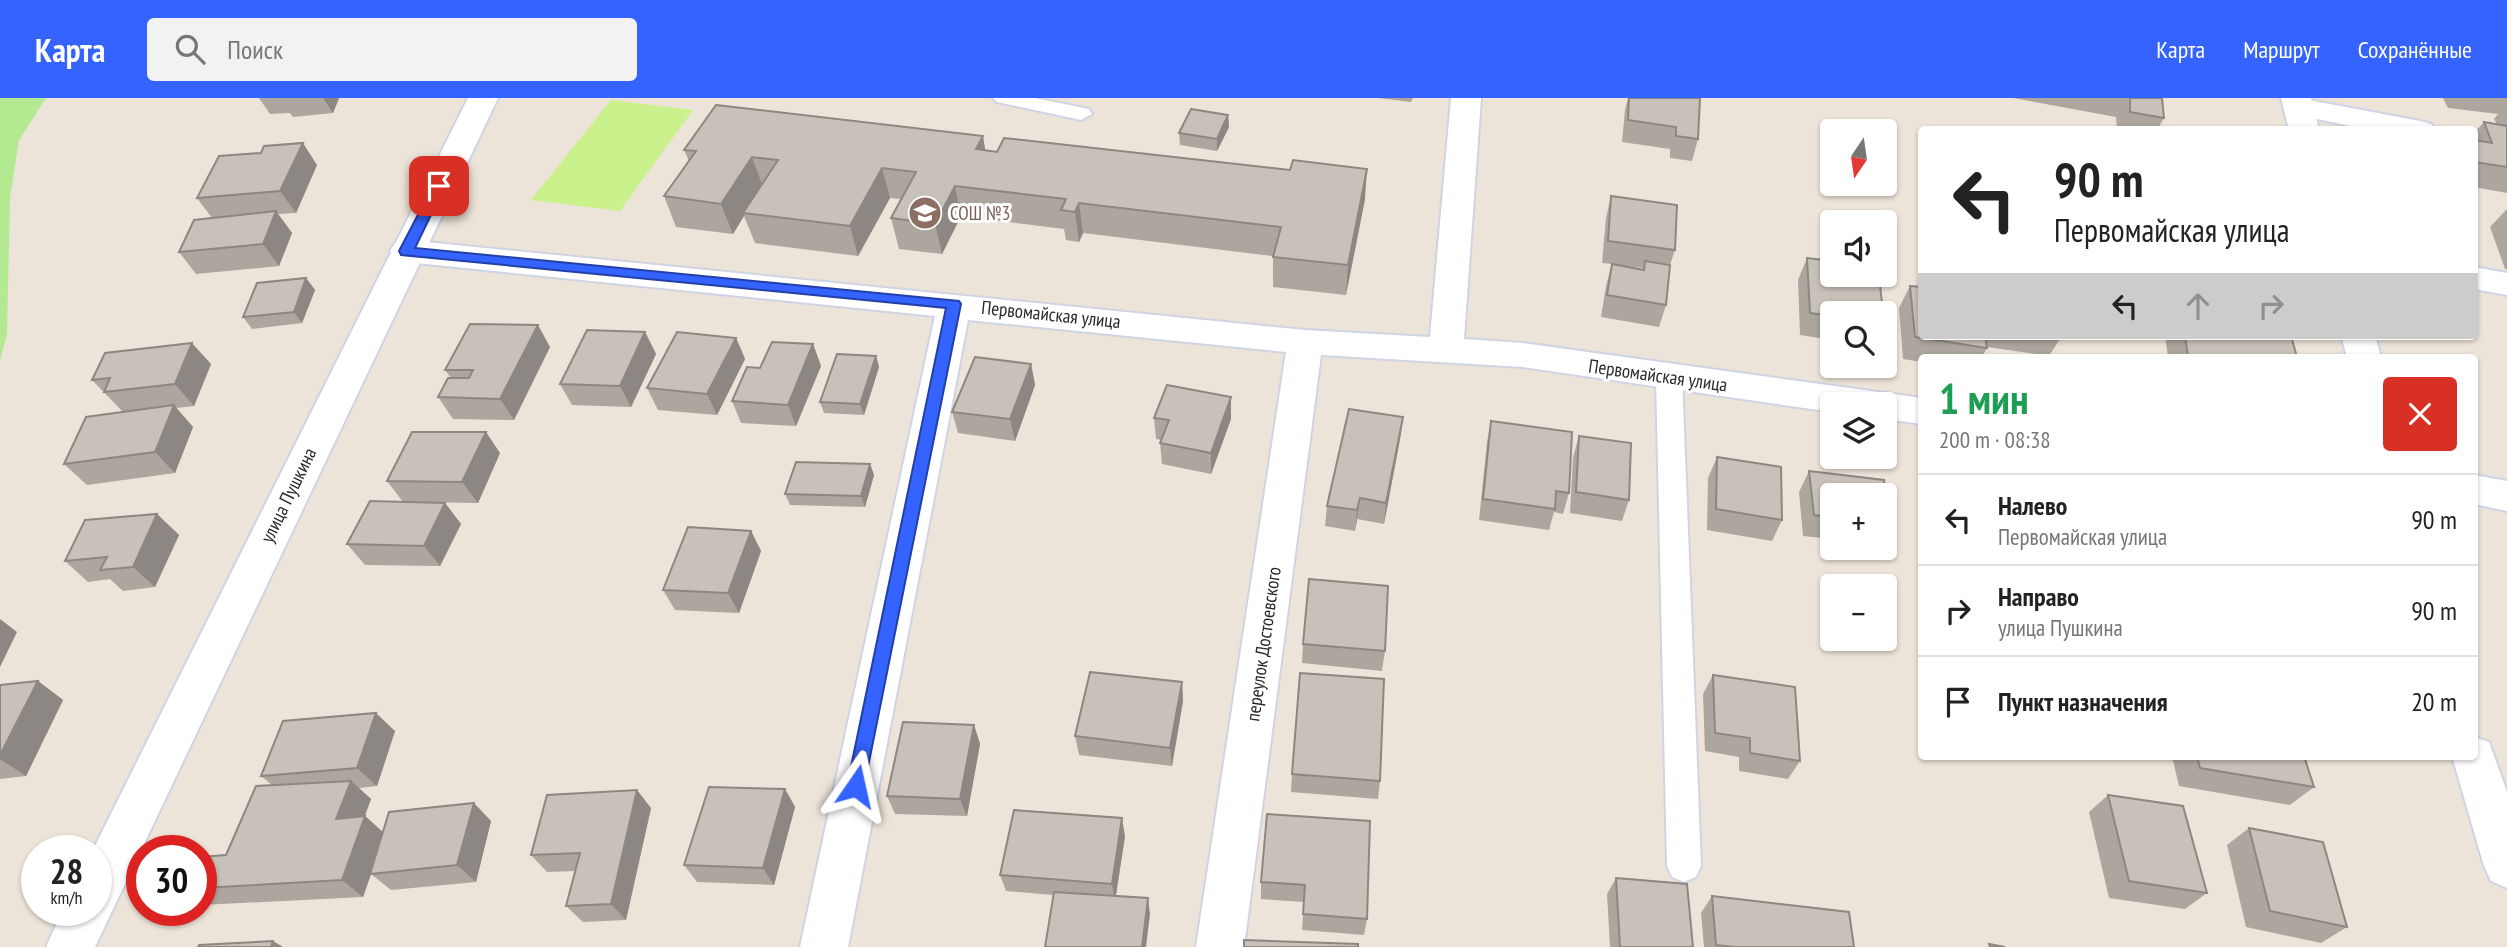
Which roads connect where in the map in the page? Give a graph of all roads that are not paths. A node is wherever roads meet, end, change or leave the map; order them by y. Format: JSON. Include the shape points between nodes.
{"nodes":[{"id":1,"x":483,"y":98,"type":"edge"},
{"id":2,"x":1004,"y":98,"type":"edge"},
{"id":3,"x":1466,"y":98,"type":"edge"},
{"id":4,"x":2300,"y":112,"type":"edge"},
{"id":5,"x":1081,"y":114,"type":"dead end"},
{"id":6,"x":2393,"y":126,"type":"edge"},
{"id":7,"x":406,"y":251,"type":"junction"},
{"id":8,"x":2478,"y":279,"type":"edge"},
{"id":9,"x":2507,"y":284,"type":"edge"},
{"id":10,"x":954,"y":304,"type":"junction"},
{"id":11,"x":1305,"y":342,"type":"junction"},
{"id":12,"x":1446,"y":350,"type":"junction"},
{"id":13,"x":1669,"y":376,"type":"junction"},
{"id":14,"x":1820,"y":397,"type":"edge"},
{"id":15,"x":1897,"y":408,"type":"edge"},
{"id":16,"x":1918,"y":410,"type":"edge"},
{"id":17,"x":2478,"y":490,"type":"edge"},
{"id":18,"x":2507,"y":496,"type":"edge"},
{"id":19,"x":2475,"y":760,"type":"edge"},
{"id":20,"x":112,"y":860,"type":"edge"},
{"id":21,"x":1684,"y":866,"type":"dead end"},
{"id":22,"x":2507,"y":866,"type":"edge"},
{"id":23,"x":80,"y":926,"type":"edge"},
{"id":24,"x":70,"y":947,"type":"edge"},
{"id":25,"x":824,"y":947,"type":"edge"},
{"id":26,"x":1220,"y":947,"type":"edge"}],
"edges":[{"from":1,"to":7,"type":"street","name":"улица Пушкина"},
{"from":2,"to":5,"type":"lane"},
{"from":3,"to":12,"type":"street"},
{"from":4,"to":6,"type":"street"},
{"from":7,"to":10,"type":"street","name":"Первомайская улица"},
{"from":7,"to":20,"type":"street","name":"улица Пушкина"},
{"from":8,"to":9,"type":"street"},
{"from":10,"to":11,"type":"street","name":"Первомайская улица"},
{"from":10,"to":25,"type":"street"},
{"from":11,"to":12,"type":"street","name":"Первомайская улица"},
{"from":11,"to":26,"type":"street","name":"переулок Достоевского"},
{"from":12,"to":13,"type":"street","name":"Первомайская улица","via":[[1523,355]]},
{"from":13,"to":14,"type":"street","name":"Первомайская улица"},
{"from":13,"to":21,"type":"lane"},
{"from":15,"to":16,"type":"street"},
{"from":17,"to":18,"type":"street"},
{"from":19,"to":22,"type":"street"},
{"from":23,"to":24,"type":"street"}]}
